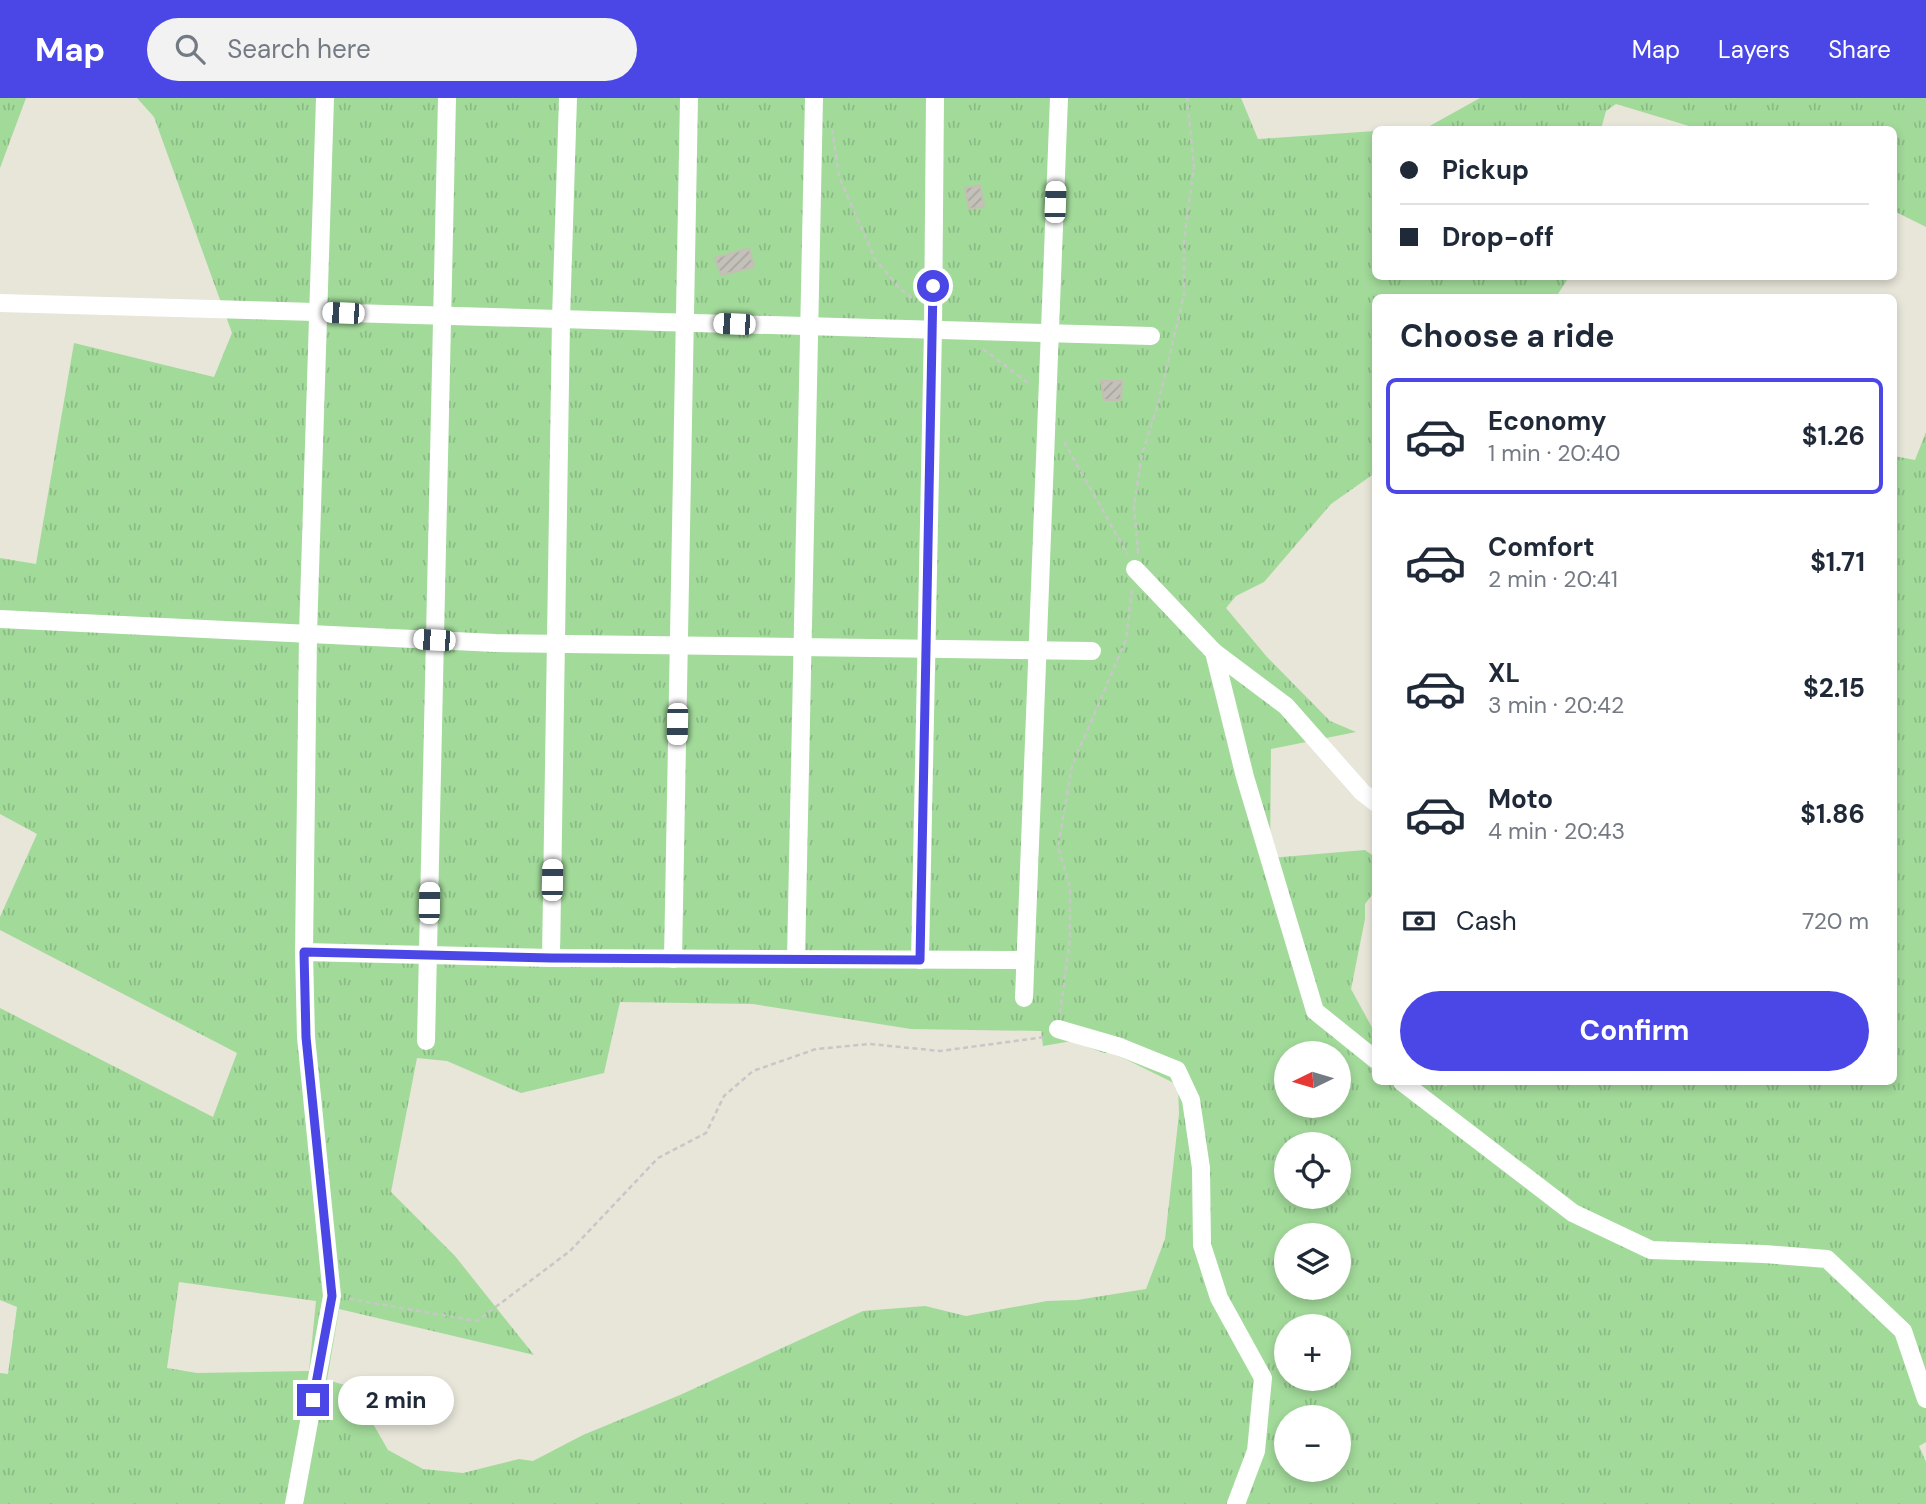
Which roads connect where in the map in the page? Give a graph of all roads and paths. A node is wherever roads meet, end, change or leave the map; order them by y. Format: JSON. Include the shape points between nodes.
{"nodes":[{"id":1,"x":325,"y":98,"type":"edge"},
{"id":2,"x":447,"y":98,"type":"edge"},
{"id":3,"x":568,"y":98,"type":"edge"},
{"id":4,"x":689,"y":98,"type":"edge"},
{"id":5,"x":814,"y":98,"type":"edge"},
{"id":6,"x":935,"y":98,"type":"edge"},
{"id":7,"x":1059,"y":98,"type":"edge"},
{"id":8,"x":0,"y":303,"type":"edge"},
{"id":9,"x":318,"y":312,"type":"junction"},
{"id":10,"x":440,"y":316,"type":"junction"},
{"id":11,"x":561,"y":319,"type":"junction"},
{"id":12,"x":684,"y":323,"type":"junction"},
{"id":13,"x":809,"y":326,"type":"junction"},
{"id":14,"x":933,"y":330,"type":"junction"},
{"id":15,"x":1050,"y":333,"type":"junction"},
{"id":16,"x":1151,"y":336,"type":"dead end"},
{"id":17,"x":1135,"y":569,"type":"dead end"},
{"id":18,"x":0,"y":619,"type":"edge"},
{"id":19,"x":308,"y":634,"type":"junction"},
{"id":20,"x":434,"y":640,"type":"junction"},
{"id":21,"x":556,"y":644,"type":"junction"},
{"id":22,"x":679,"y":646,"type":"junction"},
{"id":23,"x":802,"y":648,"type":"junction"},
{"id":24,"x":926,"y":649,"type":"junction"},
{"id":25,"x":1038,"y":650,"type":"junction"},
{"id":26,"x":1092,"y":651,"type":"dead end"},
{"id":27,"x":1213,"y":652,"type":"junction"},
{"id":28,"x":1372,"y":800,"type":"edge"},
{"id":29,"x":304,"y":952,"type":"junction"},
{"id":30,"x":428,"y":955,"type":"junction"},
{"id":31,"x":551,"y":958,"type":"junction"},
{"id":32,"x":673,"y":959,"type":"junction"},
{"id":33,"x":796,"y":959,"type":"junction"},
{"id":34,"x":920,"y":960,"type":"junction"},
{"id":35,"x":1025,"y":961,"type":"junction"},
{"id":36,"x":1024,"y":998,"type":"dead end"},
{"id":37,"x":1058,"y":1028,"type":"dead end"},
{"id":38,"x":426,"y":1041,"type":"dead end"},
{"id":39,"x":1372,"y":1057,"type":"edge"},
{"id":40,"x":1406,"y":1085,"type":"edge"},
{"id":41,"x":1926,"y":1399,"type":"edge"},
{"id":42,"x":294,"y":1504,"type":"edge"},
{"id":43,"x":1236,"y":1504,"type":"edge"}],
"edges":[{"from":1,"to":9,"type":"street"},
{"from":2,"to":10,"type":"street"},
{"from":3,"to":11,"type":"street"},
{"from":4,"to":12,"type":"street"},
{"from":5,"to":13,"type":"street"},
{"from":6,"to":14,"type":"street"},
{"from":7,"to":15,"type":"street"},
{"from":8,"to":9,"type":"street"},
{"from":9,"to":10,"type":"street"},
{"from":9,"to":19,"type":"street"},
{"from":10,"to":11,"type":"street"},
{"from":10,"to":20,"type":"street"},
{"from":11,"to":12,"type":"street"},
{"from":11,"to":21,"type":"street"},
{"from":12,"to":13,"type":"street"},
{"from":12,"to":22,"type":"street"},
{"from":13,"to":14,"type":"street"},
{"from":13,"to":23,"type":"street"},
{"from":14,"to":15,"type":"street"},
{"from":14,"to":24,"type":"street"},
{"from":15,"to":16,"type":"street"},
{"from":15,"to":25,"type":"street"},
{"from":17,"to":27,"type":"street"},
{"from":18,"to":19,"type":"street"},
{"from":19,"to":20,"type":"street"},
{"from":19,"to":29,"type":"street"},
{"from":20,"to":21,"type":"street"},
{"from":20,"to":30,"type":"street"},
{"from":21,"to":22,"type":"street"},
{"from":21,"to":31,"type":"street"},
{"from":22,"to":23,"type":"street"},
{"from":22,"to":32,"type":"street"},
{"from":23,"to":24,"type":"street"},
{"from":23,"to":33,"type":"street"},
{"from":24,"to":25,"type":"street"},
{"from":24,"to":34,"type":"street"},
{"from":25,"to":26,"type":"street"},
{"from":25,"to":35,"type":"street"},
{"from":27,"to":28,"type":"street","via":[[1286,706]]},
{"from":27,"to":39,"type":"street","via":[[1315,1011]]},
{"from":29,"to":30,"type":"street"},
{"from":29,"to":42,"type":"street","via":[[306,1037],[332,1296]]},
{"from":30,"to":31,"type":"street"},
{"from":30,"to":38,"type":"street"},
{"from":31,"to":32,"type":"street"},
{"from":32,"to":33,"type":"street"},
{"from":33,"to":34,"type":"street"},
{"from":34,"to":35,"type":"street"},
{"from":35,"to":36,"type":"street"},
{"from":37,"to":43,"type":"street","via":[[1177,1070],[1191,1100],[1201,1168],[1202,1245],[1219,1298],[1263,1378],[1256,1451]]},
{"from":40,"to":41,"type":"street","via":[[1573,1213],[1651,1250],[1827,1259],[1903,1331]]}]}
